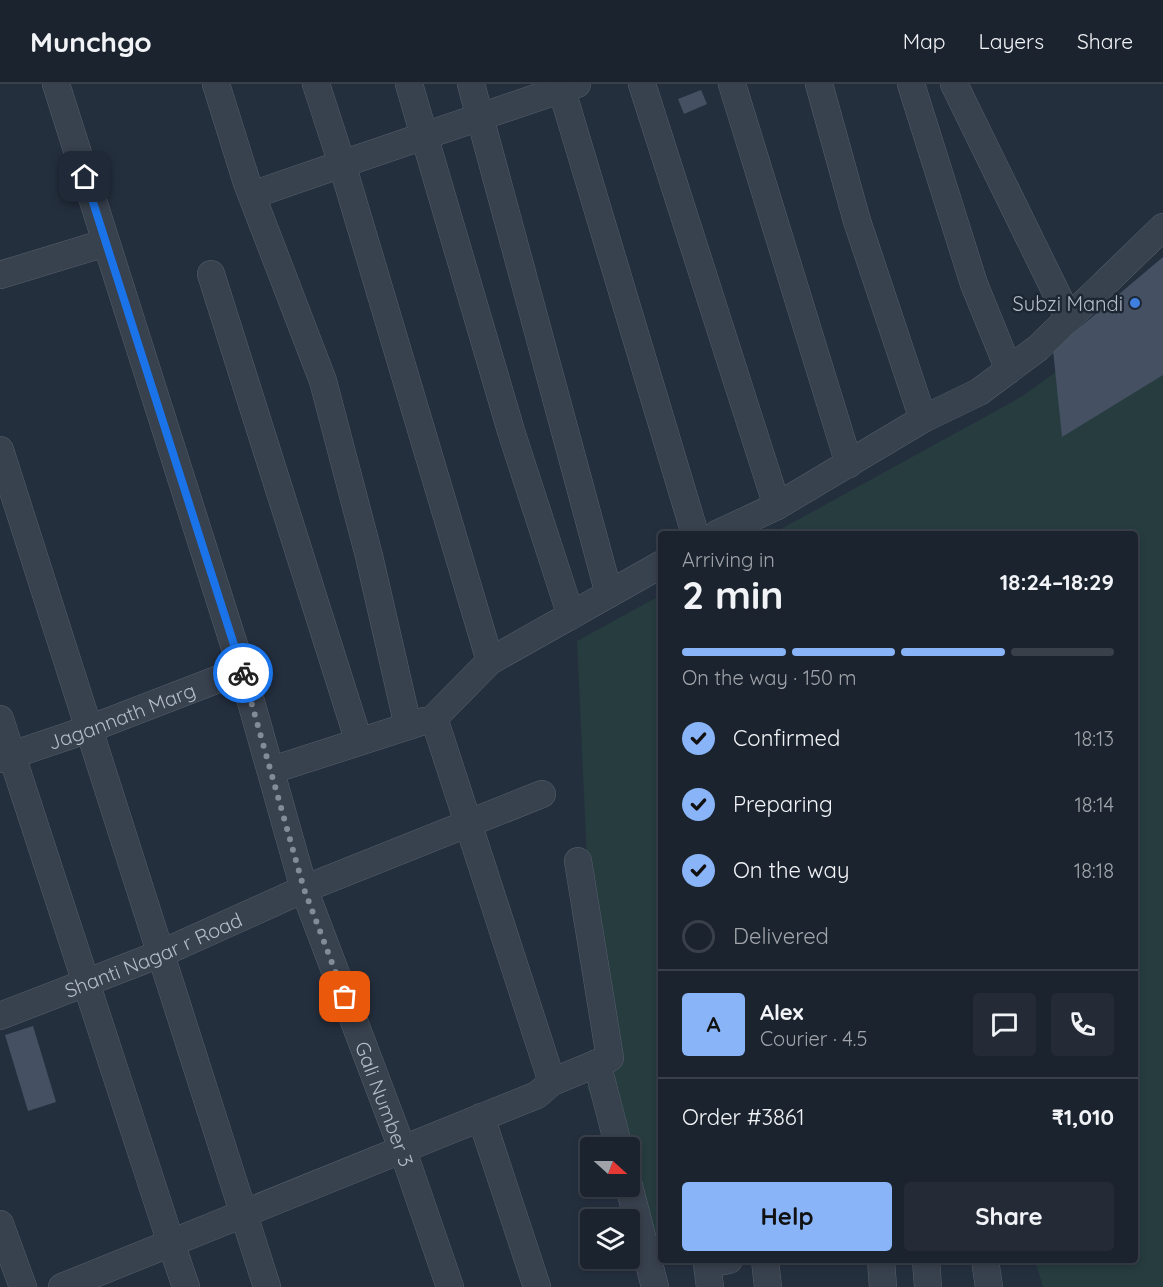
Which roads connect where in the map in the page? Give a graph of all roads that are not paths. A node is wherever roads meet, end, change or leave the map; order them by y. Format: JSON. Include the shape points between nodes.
{"nodes":[{"id":1,"x":216,"y":84,"type":"edge"},
{"id":2,"x":316,"y":84,"type":"edge"},
{"id":3,"x":409,"y":84,"type":"edge"},
{"id":4,"x":471,"y":84,"type":"edge"},
{"id":5,"x":642,"y":84,"type":"edge"},
{"id":6,"x":732,"y":84,"type":"edge"},
{"id":7,"x":819,"y":84,"type":"edge"},
{"id":8,"x":911,"y":84,"type":"edge"},
{"id":9,"x":954,"y":84,"type":"edge"},
{"id":10,"x":62,"y":86,"type":"edge"},
{"id":11,"x":567,"y":86,"type":"edge"},
{"id":12,"x":482,"y":118,"type":"junction"},
{"id":13,"x":424,"y":136,"type":"junction"},
{"id":14,"x":342,"y":164,"type":"junction"},
{"id":15,"x":252,"y":195,"type":"junction"},
{"id":16,"x":1163,"y":227,"type":"edge"},
{"id":17,"x":105,"y":243,"type":"junction"},
{"id":18,"x":210,"y":274,"type":"dead end"},
{"id":19,"x":0,"y":275,"type":"edge"},
{"id":20,"x":1069,"y":319,"type":"junction"},
{"id":21,"x":1009,"y":370,"type":"junction"},
{"id":22,"x":923,"y":419,"type":"junction"},
{"id":23,"x":0,"y":450,"type":"edge"},
{"id":24,"x":849,"y":464,"type":"junction"},
{"id":25,"x":777,"y":506,"type":"junction"},
{"id":26,"x":694,"y":531,"type":"edge"},
{"id":27,"x":723,"y":531,"type":"edge"},
{"id":28,"x":658,"y":566,"type":"edge"},
{"id":29,"x":609,"y":594,"type":"junction"},
{"id":30,"x":571,"y":616,"type":"junction"},
{"id":31,"x":490,"y":661,"type":"junction"},
{"id":32,"x":242,"y":670,"type":"junction"},
{"id":33,"x":434,"y":718,"type":"junction"},
{"id":34,"x":0,"y":719,"type":"edge"},
{"id":35,"x":408,"y":726,"type":"junction"},
{"id":36,"x":89,"y":729,"type":"junction"},
{"id":37,"x":359,"y":742,"type":"junction"},
{"id":38,"x":5,"y":757,"type":"edge"},
{"id":39,"x":272,"y":770,"type":"junction"},
{"id":40,"x":542,"y":794,"type":"dead end"},
{"id":41,"x":469,"y":825,"type":"junction"},
{"id":42,"x":578,"y":861,"type":"dead end"},
{"id":43,"x":304,"y":889,"type":"junction"},
{"id":44,"x":160,"y":954,"type":"junction"},
{"id":45,"x":85,"y":983,"type":"junction"},
{"id":46,"x":0,"y":1016,"type":"edge"},
{"id":47,"x":600,"y":1062,"type":"junction"},
{"id":48,"x":552,"y":1082,"type":"junction"},
{"id":49,"x":481,"y":1117,"type":"junction"},
{"id":50,"x":617,"y":1137,"type":"edge"},
{"id":51,"x":402,"y":1148,"type":"junction"},
{"id":52,"x":632,"y":1197,"type":"edge"},
{"id":53,"x":242,"y":1214,"type":"junction"},
{"id":54,"x":0,"y":1224,"type":"edge"},
{"id":55,"x":171,"y":1243,"type":"junction"},
{"id":56,"x":712,"y":1263,"type":"edge"},
{"id":57,"x":765,"y":1263,"type":"edge"},
{"id":58,"x":881,"y":1263,"type":"edge"},
{"id":59,"x":926,"y":1263,"type":"edge"},
{"id":60,"x":986,"y":1263,"type":"edge"},
{"id":61,"x":23,"y":1287,"type":"edge"},
{"id":62,"x":62,"y":1287,"type":"edge"},
{"id":63,"x":186,"y":1287,"type":"edge"},
{"id":64,"x":267,"y":1287,"type":"edge"},
{"id":65,"x":450,"y":1287,"type":"edge"},
{"id":66,"x":537,"y":1287,"type":"edge"},
{"id":67,"x":656,"y":1287,"type":"edge"},
{"id":68,"x":710,"y":1287,"type":"edge"},
{"id":69,"x":768,"y":1287,"type":"edge"},
{"id":70,"x":883,"y":1287,"type":"edge"},
{"id":71,"x":928,"y":1287,"type":"edge"},
{"id":72,"x":989,"y":1287,"type":"edge"}],
"edges":[{"from":1,"to":15,"type":"street"},
{"from":2,"to":14,"type":"street"},
{"from":3,"to":13,"type":"street"},
{"from":4,"to":12,"type":"street"},
{"from":5,"to":25,"type":"street"},
{"from":6,"to":24,"type":"street"},
{"from":7,"to":22,"type":"street","via":[[857,221]]},
{"from":8,"to":21,"type":"street","via":[[974,284]]},
{"from":9,"to":20,"type":"street"},
{"from":10,"to":17,"type":"street","name":"Gali Number 3"},
{"from":11,"to":12,"type":"street"},
{"from":11,"to":26,"type":"street"},
{"from":12,"to":13,"type":"street"},
{"from":12,"to":29,"type":"street"},
{"from":13,"to":14,"type":"street"},
{"from":13,"to":30,"type":"street","via":[[511,431]]},
{"from":14,"to":15,"type":"street"},
{"from":14,"to":31,"type":"street"},
{"from":15,"to":35,"type":"street","via":[[323,381],[353,490]]},
{"from":16,"to":20,"type":"street"},
{"from":17,"to":19,"type":"street"},
{"from":17,"to":32,"type":"street","name":"Gali Number 3"},
{"from":18,"to":37,"type":"street"},
{"from":20,"to":21,"type":"street"},
{"from":21,"to":22,"type":"street","via":[[979,392]]},
{"from":22,"to":24,"type":"street"},
{"from":23,"to":36,"type":"street"},
{"from":24,"to":25,"type":"street"},
{"from":25,"to":27,"type":"street"},
{"from":28,"to":29,"type":"street"},
{"from":29,"to":30,"type":"street"},
{"from":30,"to":31,"type":"street"},
{"from":31,"to":33,"type":"street"},
{"from":32,"to":36,"type":"street","name":"Jagannath Marg"},
{"from":32,"to":39,"type":"street","name":"Gali Number 3"},
{"from":33,"to":35,"type":"street"},
{"from":33,"to":41,"type":"street"},
{"from":34,"to":38,"type":"street"},
{"from":35,"to":37,"type":"street"},
{"from":36,"to":38,"type":"street","name":"Jagannath Marg"},
{"from":36,"to":44,"type":"street"},
{"from":37,"to":39,"type":"street"},
{"from":38,"to":45,"type":"street"},
{"from":39,"to":43,"type":"street","name":"Gali Number 3"},
{"from":40,"to":41,"type":"street","name":"Shanti Nagar r Road"},
{"from":41,"to":43,"type":"street","name":"Shanti Nagar r Road"},
{"from":41,"to":48,"type":"street"},
{"from":42,"to":47,"type":"street","via":[[610,1058]]},
{"from":43,"to":44,"type":"street","name":"Shanti Nagar r Road"},
{"from":43,"to":51,"type":"street","name":"Gali Number 3"},
{"from":44,"to":45,"type":"street","name":"Shanti Nagar r Road"},
{"from":44,"to":53,"type":"street"},
{"from":45,"to":46,"type":"street","name":"Shanti Nagar r Road"},
{"from":45,"to":55,"type":"street"},
{"from":47,"to":48,"type":"street"},
{"from":47,"to":50,"type":"street"},
{"from":48,"to":49,"type":"street","via":[[537,1095]]},
{"from":49,"to":51,"type":"street"},
{"from":49,"to":66,"type":"street"},
{"from":51,"to":53,"type":"street"},
{"from":51,"to":65,"type":"street","name":"Gali Number 3"},
{"from":52,"to":67,"type":"street"},
{"from":53,"to":55,"type":"street"},
{"from":53,"to":64,"type":"street"},
{"from":54,"to":61,"type":"street"},
{"from":55,"to":62,"type":"street"},
{"from":55,"to":63,"type":"street"},
{"from":56,"to":68,"type":"street","via":[[707,1264]]},
{"from":57,"to":69,"type":"street"},
{"from":58,"to":70,"type":"street"},
{"from":59,"to":71,"type":"street"},
{"from":60,"to":72,"type":"street"}]}
